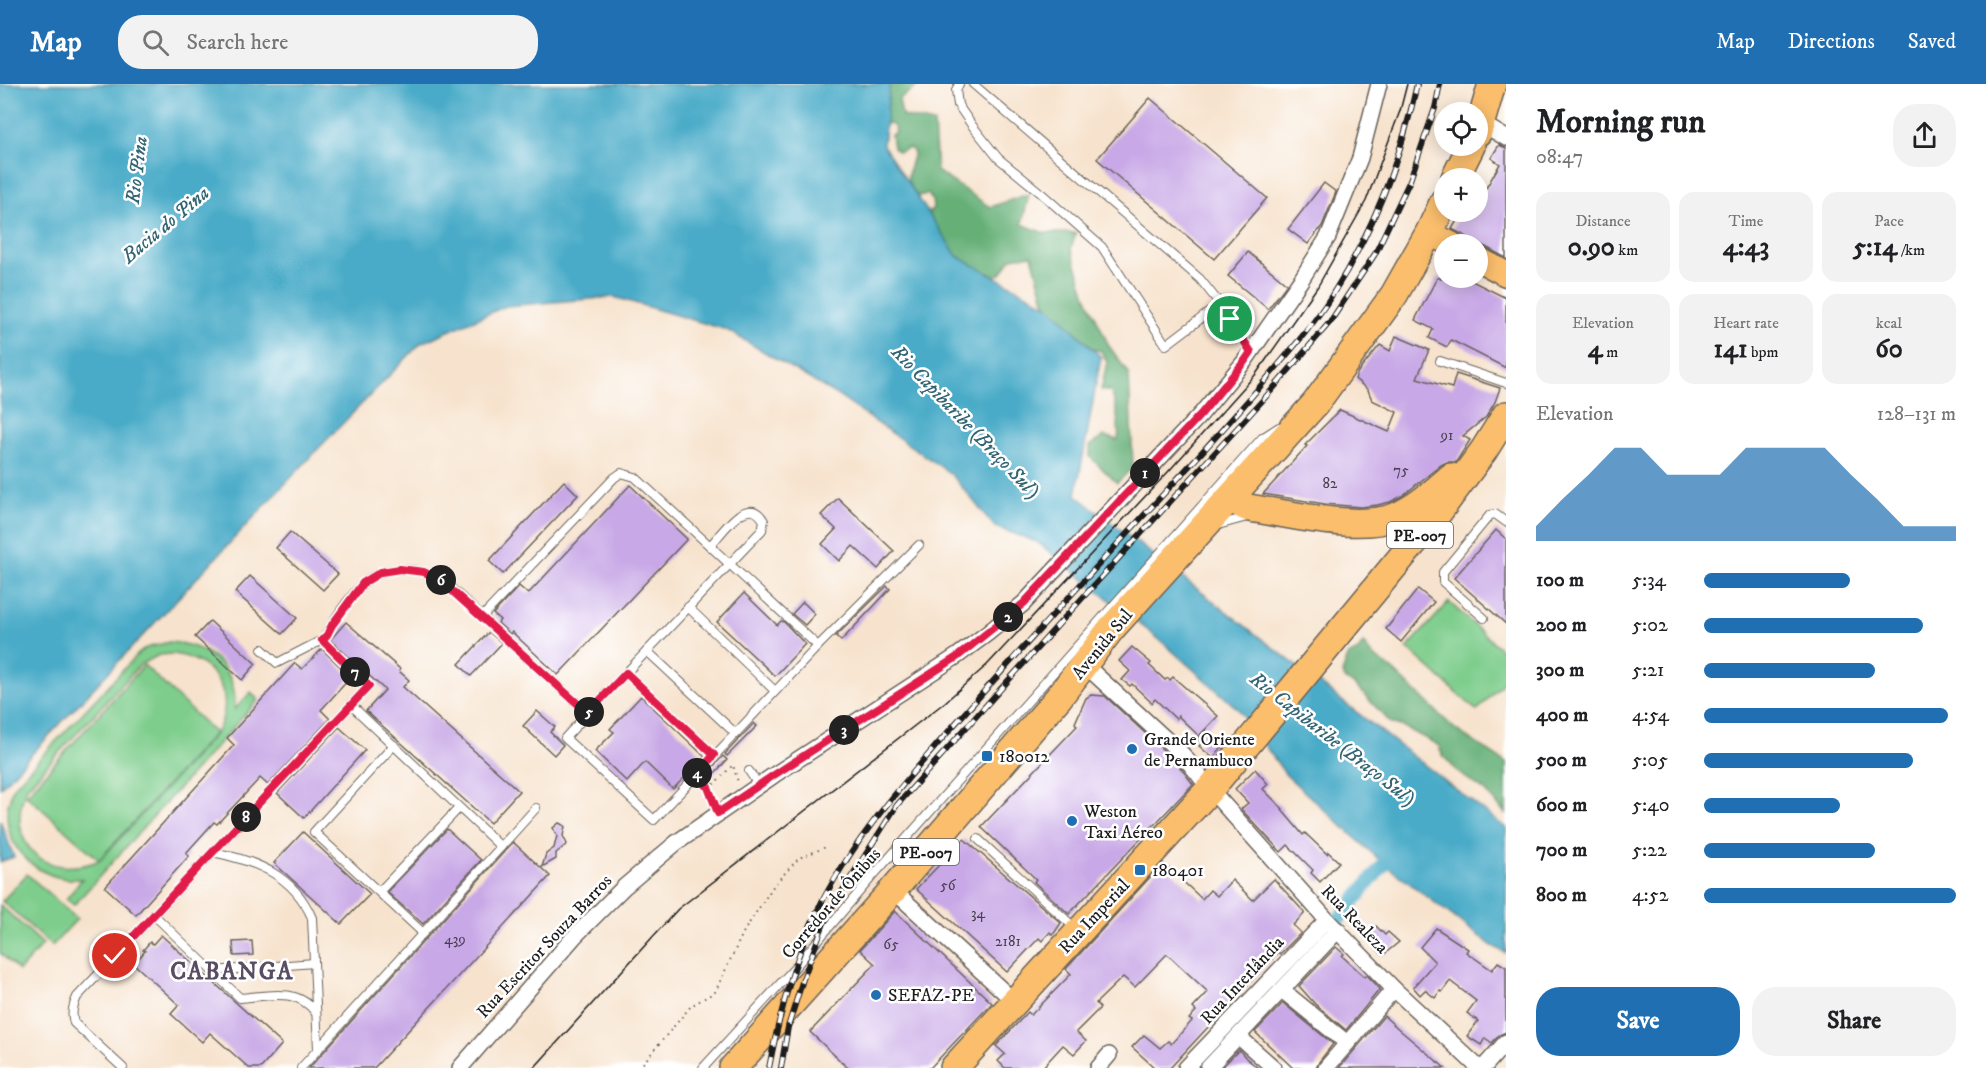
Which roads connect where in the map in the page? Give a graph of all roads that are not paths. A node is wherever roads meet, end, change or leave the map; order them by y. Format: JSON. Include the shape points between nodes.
{"nodes":[{"id":1,"x":959,"y":84,"type":"edge"},
{"id":2,"x":973,"y":84,"type":"edge"},
{"id":3,"x":1379,"y":84,"type":"edge"},
{"id":4,"x":1492,"y":84,"type":"edge"},
{"id":5,"x":1487,"y":102,"type":"edge"},
{"id":6,"x":1488,"y":136,"type":"edge"},
{"id":7,"x":1506,"y":138,"type":"edge"},
{"id":8,"x":1434,"y":246,"type":"edge"},
{"id":9,"x":1488,"y":264,"type":"edge"},
{"id":10,"x":1506,"y":274,"type":"edge"},
{"id":11,"x":1220,"y":304,"type":"junction"},
{"id":12,"x":1251,"y":352,"type":"junction"},
{"id":13,"x":1440,"y":361,"type":"dead end"},
{"id":14,"x":1506,"y":383,"type":"edge"},
{"id":15,"x":1316,"y":404,"type":"junction"},
{"id":16,"x":1506,"y":415,"type":"edge"},
{"id":17,"x":1484,"y":450,"type":"junction"},
{"id":18,"x":1235,"y":493,"type":"junction"},
{"id":19,"x":1273,"y":512,"type":"junction"},
{"id":20,"x":1506,"y":522,"type":"edge"},
{"id":21,"x":1200,"y":530,"type":"junction"},
{"id":22,"x":1176,"y":542,"type":"junction"},
{"id":23,"x":918,"y":544,"type":"dead end"},
{"id":24,"x":710,"y":546,"type":"junction"},
{"id":25,"x":730,"y":563,"type":"junction"},
{"id":26,"x":688,"y":607,"type":"junction"},
{"id":27,"x":482,"y":617,"type":"junction"},
{"id":28,"x":1484,"y":618,"type":"dead end"},
{"id":29,"x":1106,"y":625,"type":"junction"},
{"id":30,"x":322,"y":640,"type":"junction"},
{"id":31,"x":818,"y":646,"type":"junction"},
{"id":32,"x":262,"y":649,"type":"dead end"},
{"id":33,"x":647,"y":651,"type":"junction"},
{"id":34,"x":1085,"y":665,"type":"junction"},
{"id":35,"x":626,"y":673,"type":"junction"},
{"id":36,"x":775,"y":691,"type":"junction"},
{"id":37,"x":351,"y":705,"type":"junction"},
{"id":38,"x":588,"y":713,"type":"junction"},
{"id":39,"x":735,"y":733,"type":"junction"},
{"id":40,"x":393,"y":745,"type":"junction"},
{"id":41,"x":714,"y":755,"type":"junction"},
{"id":42,"x":748,"y":771,"type":"dead end"},
{"id":43,"x":759,"y":786,"type":"junction"},
{"id":44,"x":1210,"y":789,"type":"junction"},
{"id":45,"x":459,"y":808,"type":"junction"},
{"id":46,"x":536,"y":808,"type":"dead end"},
{"id":47,"x":978,"y":839,"type":"dead end"},
{"id":48,"x":501,"y":847,"type":"junction"},
{"id":49,"x":213,"y":852,"type":"junction"},
{"id":50,"x":893,"y":890,"type":"junction"},
{"id":51,"x":379,"y":892,"type":"junction"},
{"id":52,"x":154,"y":915,"type":"junction"},
{"id":53,"x":1332,"y":925,"type":"junction"},
{"id":54,"x":1079,"y":932,"type":"junction"},
{"id":55,"x":423,"y":933,"type":"junction"},
{"id":56,"x":314,"y":963,"type":"junction"},
{"id":57,"x":213,"y":971,"type":"junction"},
{"id":58,"x":1394,"y":989,"type":"junction"},
{"id":59,"x":1282,"y":990,"type":"junction"},
{"id":60,"x":1015,"y":1002,"type":"junction"},
{"id":61,"x":316,"y":1014,"type":"junction"},
{"id":62,"x":1238,"y":1036,"type":"junction"},
{"id":63,"x":1506,"y":1042,"type":"edge"},
{"id":64,"x":1347,"y":1043,"type":"junction"},
{"id":65,"x":318,"y":1049,"type":"junction"},
{"id":66,"x":1109,"y":1055,"type":"dead end"},
{"id":67,"x":123,"y":1068,"type":"edge"},
{"id":68,"x":301,"y":1068,"type":"edge"},
{"id":69,"x":460,"y":1068,"type":"edge"},
{"id":70,"x":703,"y":1068,"type":"edge"},
{"id":71,"x":732,"y":1068,"type":"edge"},
{"id":72,"x":954,"y":1068,"type":"edge"},
{"id":73,"x":1098,"y":1068,"type":"edge"},
{"id":74,"x":1186,"y":1068,"type":"edge"},
{"id":75,"x":1208,"y":1068,"type":"edge"},
{"id":76,"x":1274,"y":1068,"type":"edge"},
{"id":77,"x":1326,"y":1068,"type":"edge"},
{"id":78,"x":1481,"y":1068,"type":"edge"}],
"edges":[{"from":1,"to":11,"type":"lane","via":[[958,105],[971,124],[998,158],[1102,247],[1166,345]]},
{"from":2,"to":11,"type":"lane","via":[[1200,279]]},
{"from":3,"to":12,"type":"street","name":"Rua Escritor Souza Barros","via":[[1360,158],[1328,237]]},
{"from":4,"to":5,"type":"highway"},
{"from":6,"to":7,"type":"street"},
{"from":8,"to":15,"type":"highway","name":"Avenida Sul","number":"PE-007"},
{"from":9,"to":10,"type":"main road"},
{"from":11,"to":12,"type":"lane"},
{"from":12,"to":43,"type":"street","name":"Rua Escritor Souza Barros","via":[[1201,414],[1024,603],[957,657]]},
{"from":13,"to":14,"type":"lane"},
{"from":15,"to":18,"type":"highway","name":"Avenida Sul","number":"PE-007"},
{"from":15,"to":22,"type":"lane","via":[[1262,438]]},
{"from":16,"to":17,"type":"highway","number":"PE-007"},
{"from":17,"to":19,"type":"highway","via":[[1421,502],[1394,517],[1346,522]]},
{"from":17,"to":44,"type":"highway","name":"Rua Imperial","number":"PE-007","via":[[1434,518]]},
{"from":18,"to":19,"type":"highway","via":[[1241,505]]},
{"from":18,"to":21,"type":"highway","name":"Avenida Sul","number":"PE-007"},
{"from":19,"to":21,"type":"lane"},
{"from":20,"to":28,"type":"lane","via":[[1490,515],[1443,572],[1443,582]]},
{"from":21,"to":22,"type":"highway","name":"Avenida Sul","number":"PE-007"},
{"from":22,"to":29,"type":"highway","name":"Avenida Sul","number":"PE-007"},
{"from":23,"to":31,"type":"lane"},
{"from":24,"to":25,"type":"lane"},
{"from":24,"to":25,"type":"lane","via":[[742,511],[759,512],[764,521],[762,530]]},
{"from":24,"to":27,"type":"lane","via":[[635,477],[621,473]]},
{"from":25,"to":26,"type":"lane"},
{"from":25,"to":31,"type":"lane"},
{"from":26,"to":33,"type":"lane"},
{"from":26,"to":36,"type":"lane"},
{"from":27,"to":30,"type":"lane","via":[[440,580],[424,572],[400,569],[381,572],[363,583]]},
{"from":27,"to":38,"type":"lane"},
{"from":29,"to":34,"type":"highway","name":"Avenida Sul","number":"PE-007"},
{"from":29,"to":70,"type":"lane","name":"Corredor de Ônibus"},
{"from":30,"to":32,"type":"lane","via":[[277,663]]},
{"from":30,"to":37,"type":"lane","via":[[369,686]]},
{"from":31,"to":36,"type":"lane"},
{"from":33,"to":35,"type":"lane"},
{"from":33,"to":39,"type":"lane"},
{"from":34,"to":44,"type":"street","name":"Rua Realeza","via":[[1183,755]]},
{"from":34,"to":50,"type":"highway","name":"Avenida Sul","number":"PE-007"},
{"from":35,"to":38,"type":"lane"},
{"from":35,"to":41,"type":"lane"},
{"from":36,"to":39,"type":"lane"},
{"from":37,"to":40,"type":"lane"},
{"from":37,"to":49,"type":"lane"},
{"from":38,"to":41,"type":"lane","via":[[565,738],[654,820]]},
{"from":39,"to":41,"type":"lane"},
{"from":40,"to":45,"type":"lane"},
{"from":40,"to":51,"type":"lane","via":[[314,832]]},
{"from":42,"to":43,"type":"lane"},
{"from":43,"to":69,"type":"street","name":"Rua Escritor Souza Barros","via":[[676,843],[624,887],[574,937]]},
{"from":44,"to":53,"type":"street","name":"Rua Realeza"},
{"from":44,"to":54,"type":"highway","name":"Rua Imperial","number":"PE-007"},
{"from":45,"to":48,"type":"lane"},
{"from":45,"to":51,"type":"lane"},
{"from":46,"to":48,"type":"lane"},
{"from":47,"to":54,"type":"lane"},
{"from":48,"to":55,"type":"lane"},
{"from":49,"to":52,"type":"lane"},
{"from":49,"to":56,"type":"lane","via":[[263,866],[305,901],[312,918]]},
{"from":50,"to":60,"type":"street"},
{"from":50,"to":71,"type":"highway","name":"Avenida Sul","number":"PE-007"},
{"from":51,"to":55,"type":"lane"},
{"from":52,"to":57,"type":"lane"},
{"from":52,"to":67,"type":"lane","via":[[73,1005],[74,1023]]},
{"from":53,"to":58,"type":"street","name":"Rua Realeza"},
{"from":53,"to":59,"type":"street"},
{"from":53,"to":74,"type":"street","name":"Rua Interlândia"},
{"from":54,"to":60,"type":"highway","name":"Rua Imperial","number":"PE-007"},
{"from":55,"to":65,"type":"lane"},
{"from":56,"to":57,"type":"lane"},
{"from":56,"to":61,"type":"lane"},
{"from":57,"to":61,"type":"lane","via":[[240,998],[292,995],[305,1001]]},
{"from":58,"to":64,"type":"street"},
{"from":58,"to":78,"type":"street","name":"Rua Realeza"},
{"from":59,"to":62,"type":"street"},
{"from":59,"to":64,"type":"street"},
{"from":60,"to":72,"type":"highway","name":"Rua Imperial","number":"PE-007"},
{"from":61,"to":65,"type":"lane"},
{"from":62,"to":75,"type":"street"},
{"from":62,"to":76,"type":"street"},
{"from":63,"to":78,"type":"street"},
{"from":64,"to":77,"type":"street"},
{"from":65,"to":68,"type":"lane"},
{"from":66,"to":73,"type":"street"}]}
